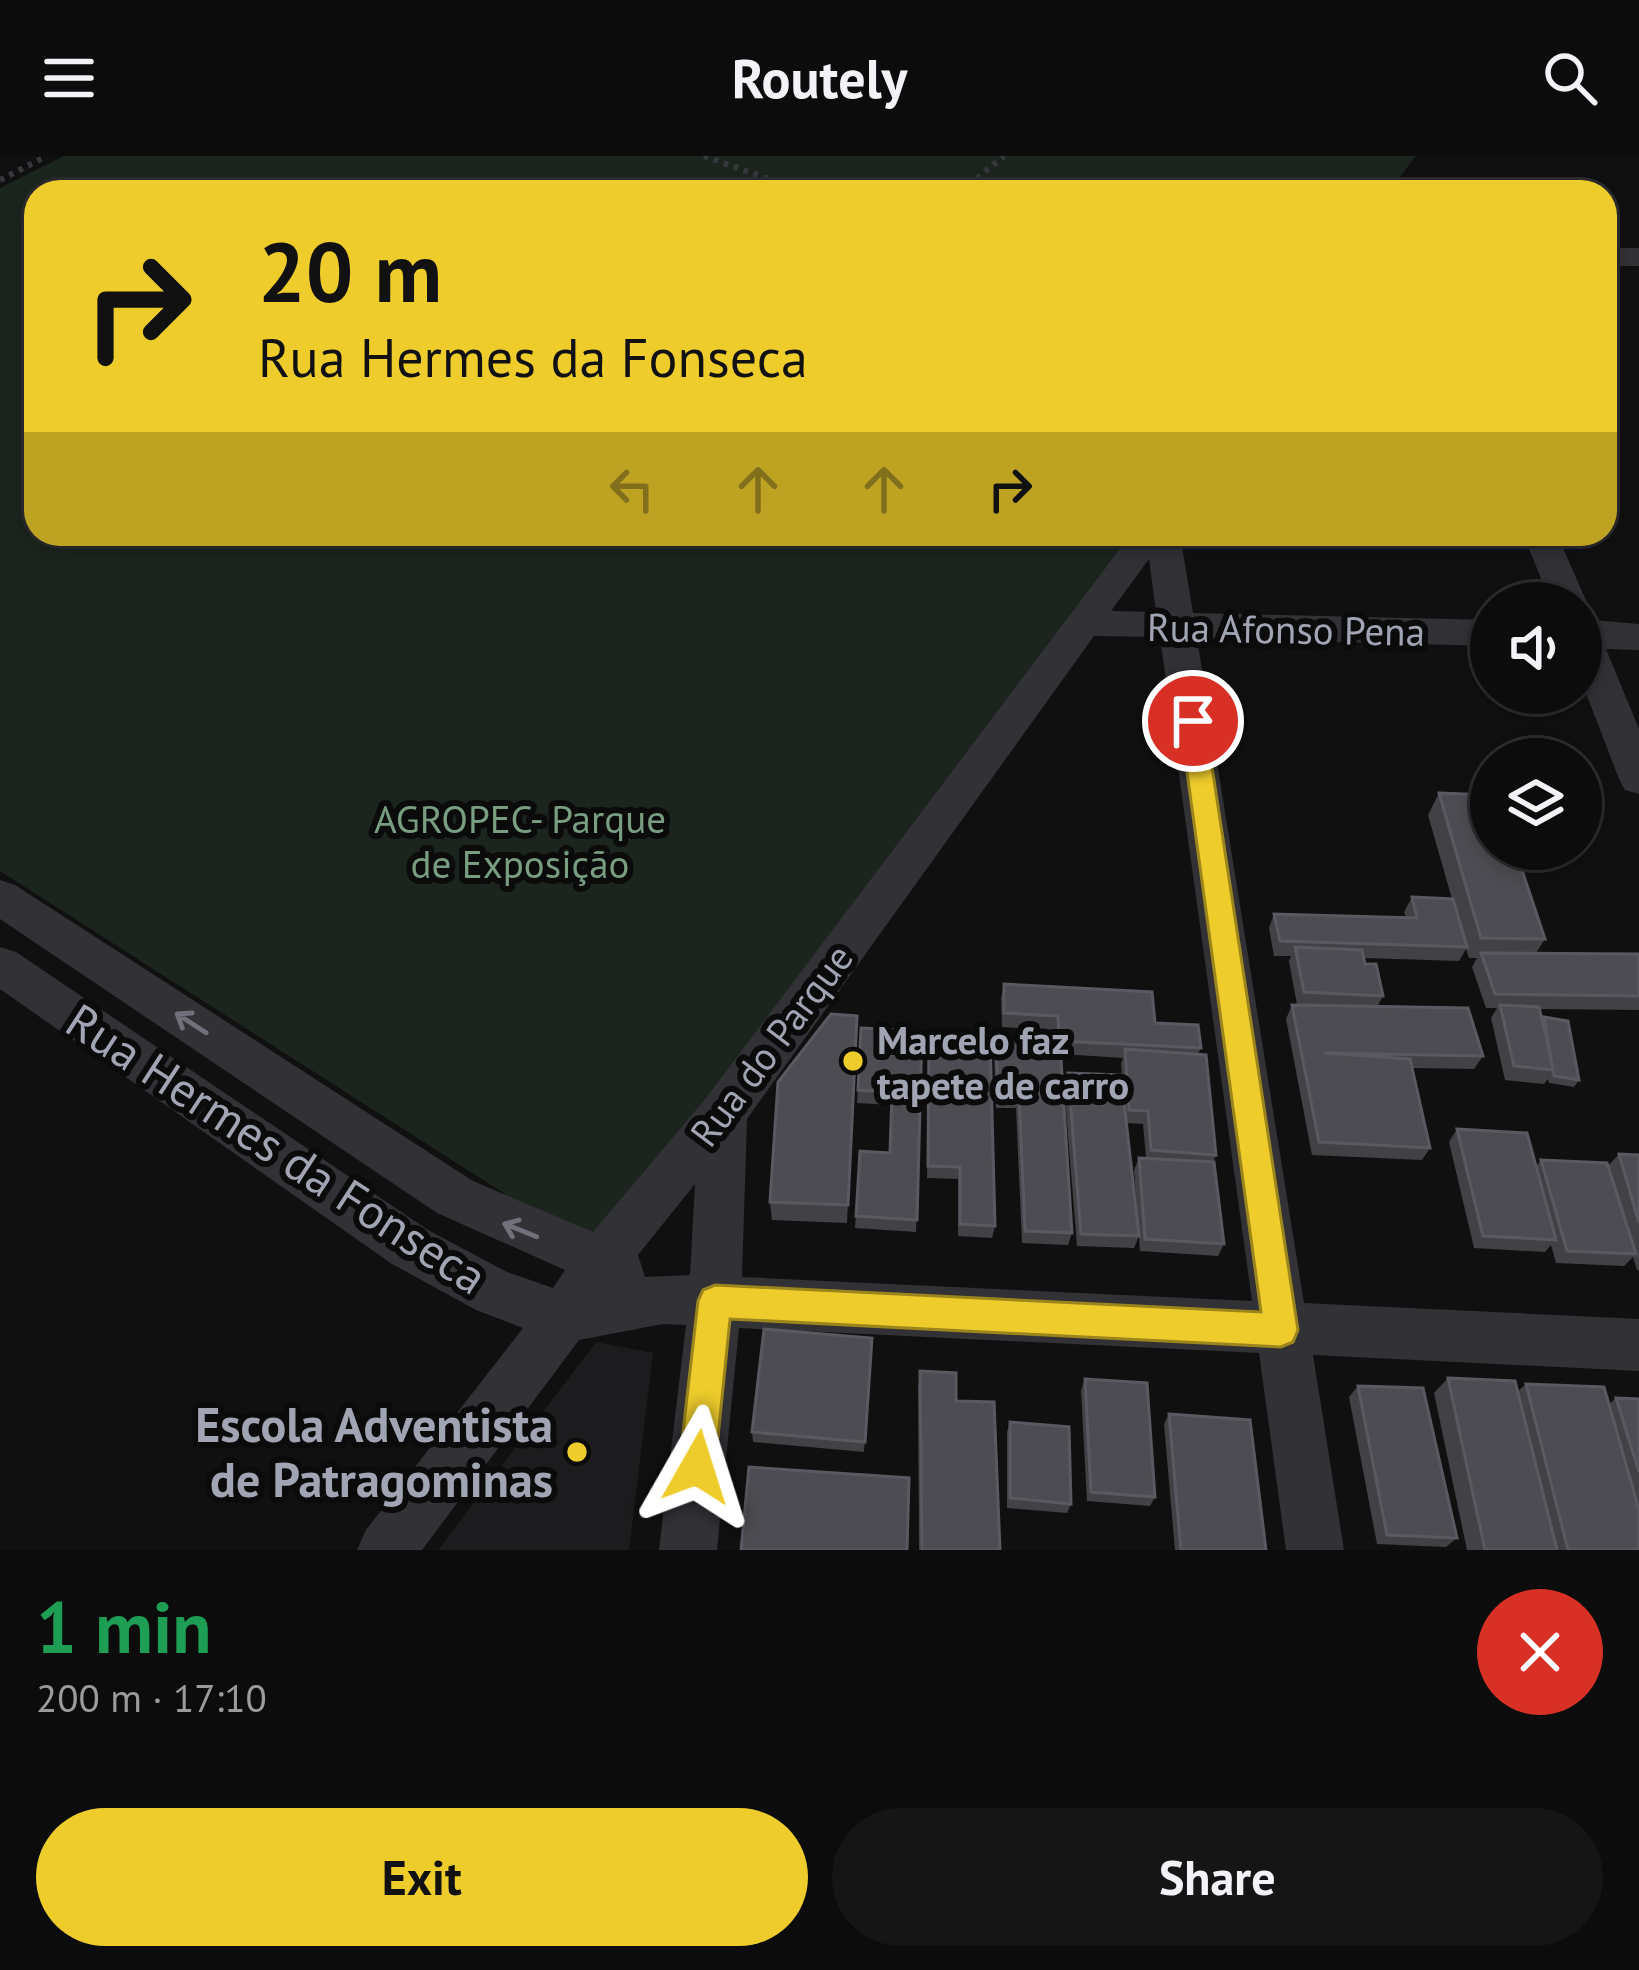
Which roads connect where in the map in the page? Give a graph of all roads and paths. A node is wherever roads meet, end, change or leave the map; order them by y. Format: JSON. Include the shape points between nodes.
{"nodes":[{"id":1,"x":47,"y":156,"type":"edge"},
{"id":2,"x":704,"y":156,"type":"edge"},
{"id":3,"x":981,"y":156,"type":"edge"},
{"id":4,"x":1001,"y":159,"type":"edge"},
{"id":5,"x":0,"y":180,"type":"edge"},
{"id":6,"x":771,"y":180,"type":"edge"},
{"id":7,"x":976,"y":180,"type":"edge"},
{"id":8,"x":1140,"y":546,"type":"edge"},
{"id":9,"x":1165,"y":546,"type":"edge"},
{"id":10,"x":1545,"y":546,"type":"edge"},
{"id":11,"x":1560,"y":582,"type":"edge"},
{"id":12,"x":1081,"y":623,"type":"junction"},
{"id":13,"x":1179,"y":627,"type":"junction"},
{"id":14,"x":1470,"y":634,"type":"edge"},
{"id":15,"x":1602,"y":635,"type":"edge"},
{"id":16,"x":1639,"y":637,"type":"edge"},
{"id":17,"x":1602,"y":686,"type":"edge"},
{"id":18,"x":1639,"y":779,"type":"edge"},
{"id":19,"x":0,"y":897,"type":"edge"},
{"id":20,"x":0,"y":964,"type":"edge"},
{"id":21,"x":722,"y":1113,"type":"junction"},
{"id":22,"x":602,"y":1260,"type":"junction"},
{"id":23,"x":689,"y":1300,"type":"junction"},
{"id":24,"x":564,"y":1317,"type":"junction"},
{"id":25,"x":1281,"y":1330,"type":"junction"},
{"id":26,"x":1639,"y":1345,"type":"edge"},
{"id":27,"x":386,"y":1550,"type":"edge"},
{"id":28,"x":688,"y":1550,"type":"edge"},
{"id":29,"x":1315,"y":1550,"type":"edge"}],
"edges":[{"from":1,"to":5,"type":"path"},
{"from":2,"to":6,"type":"path"},
{"from":3,"to":4,"type":"path"},
{"from":4,"to":7,"type":"path"},
{"from":8,"to":12,"type":"street","name":"Rua do Parque"},
{"from":9,"to":13,"type":"street"},
{"from":10,"to":11,"type":"street"},
{"from":12,"to":13,"type":"street","name":"Rua Afonso Pena"},
{"from":12,"to":21,"type":"street","name":"Rua do Parque"},
{"from":13,"to":14,"type":"street","name":"Rua Afonso Pena"},
{"from":13,"to":25,"type":"street"},
{"from":15,"to":16,"type":"street"},
{"from":17,"to":18,"type":"street"},
{"from":22,"to":19,"type":"street","one_way":true,"via":[[455,1197]]},
{"from":20,"to":24,"type":"street","name":"Rua Hermes da Fonseca","via":[[410,1247],[494,1292]]},
{"from":21,"to":22,"type":"street","name":"Rua do Parque"},
{"from":21,"to":23,"type":"street"},
{"from":22,"to":23,"type":"street"},
{"from":22,"to":24,"type":"street","name":"Rua do Parque"},
{"from":23,"to":24,"type":"street","name":"Rua Hermes da Fonseca"},
{"from":23,"to":25,"type":"street","name":"Rua Hermes da Fonseca"},
{"from":23,"to":28,"type":"street"},
{"from":24,"to":27,"type":"street","name":"Rua do Parque"},
{"from":25,"to":26,"type":"street","name":"Rua Hermes da Fonseca"},
{"from":25,"to":29,"type":"street"}]}
